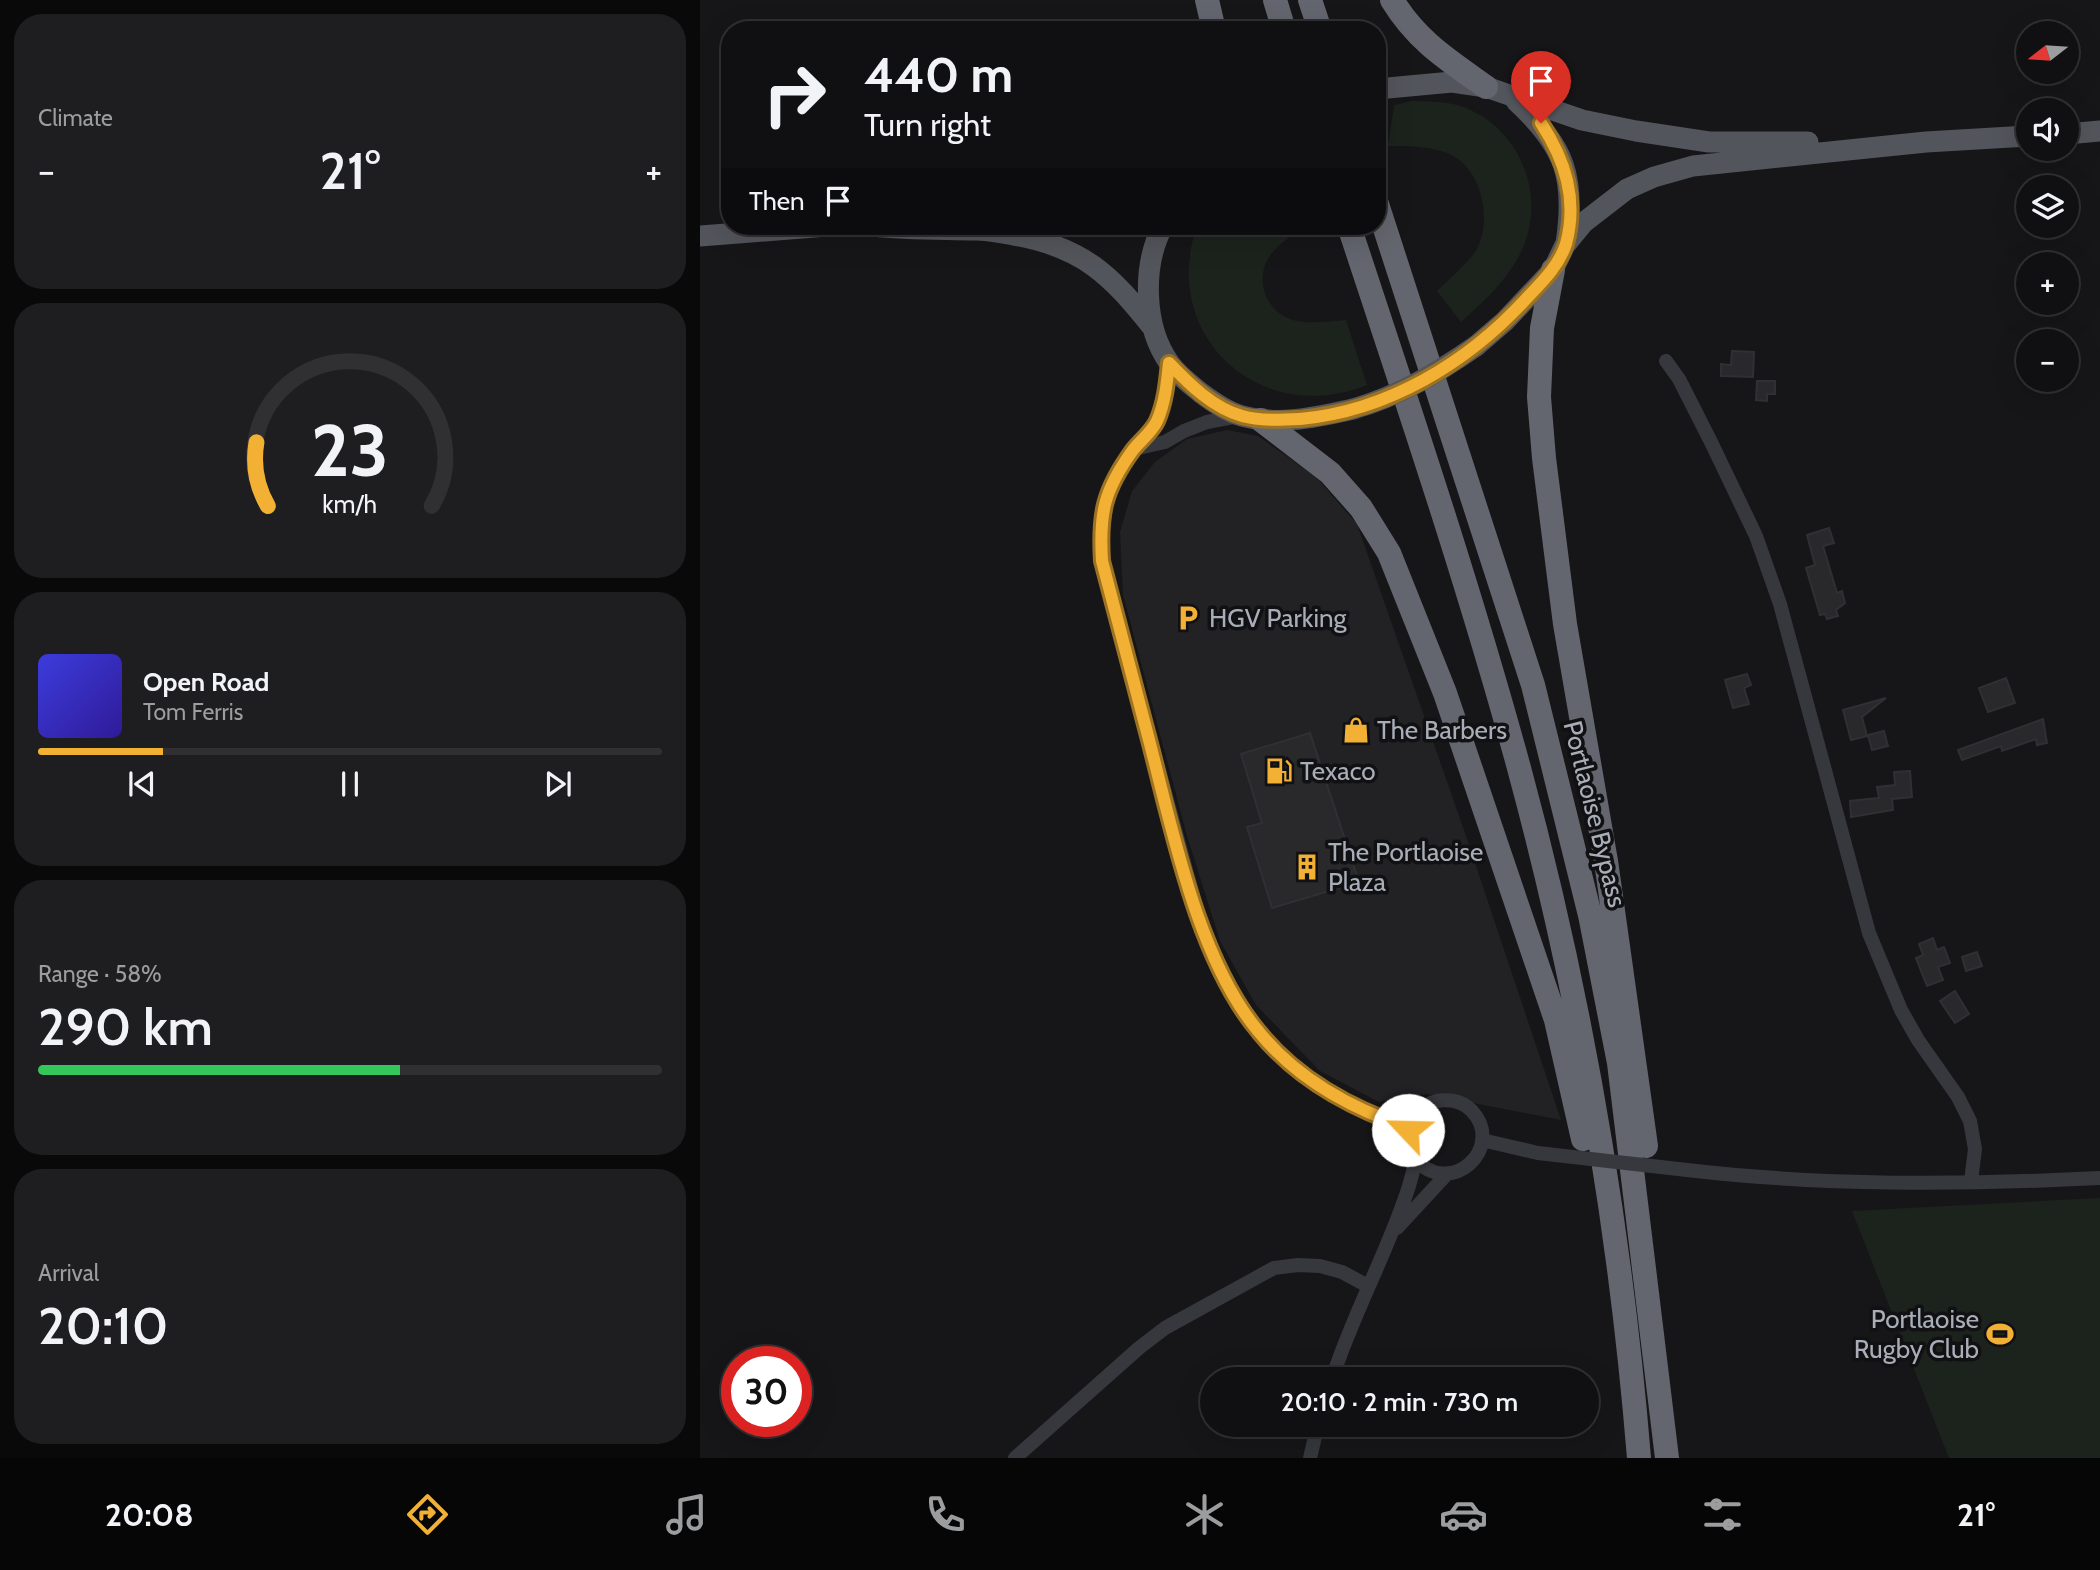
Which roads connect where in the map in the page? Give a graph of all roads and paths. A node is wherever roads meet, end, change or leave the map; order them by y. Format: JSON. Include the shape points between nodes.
{"nodes":[{"id":1,"x":1207,"y":0,"type":"edge"},
{"id":2,"x":1275,"y":0,"type":"edge"},
{"id":3,"x":1310,"y":0,"type":"edge"},
{"id":4,"x":1392,"y":0,"type":"edge"},
{"id":5,"x":1212,"y":21,"type":"edge"},
{"id":6,"x":1281,"y":21,"type":"edge"},
{"id":7,"x":1317,"y":21,"type":"edge"},
{"id":8,"x":1486,"y":87,"type":"junction"},
{"id":9,"x":1387,"y":88,"type":"edge"},
{"id":10,"x":1512,"y":98,"type":"junction"},
{"id":11,"x":2100,"y":131,"type":"edge"},
{"id":12,"x":2079,"y":133,"type":"edge"},
{"id":13,"x":2016,"y":137,"type":"edge"},
{"id":14,"x":1926,"y":142,"type":"junction"},
{"id":15,"x":1386,"y":232,"type":"edge"},
{"id":16,"x":721,"y":234,"type":"edge"},
{"id":17,"x":1014,"y":235,"type":"edge"},
{"id":18,"x":1159,"y":235,"type":"edge"},
{"id":19,"x":1352,"y":235,"type":"edge"},
{"id":20,"x":700,"y":236,"type":"edge"},
{"id":21,"x":1565,"y":245,"type":"junction"},
{"id":22,"x":1553,"y":270,"type":"junction"},
{"id":23,"x":1154,"y":330,"type":"junction"},
{"id":24,"x":1666,"y":361,"type":"dead end"},
{"id":25,"x":1169,"y":363,"type":"junction"},
{"id":26,"x":1250,"y":418,"type":"junction"},
{"id":27,"x":1134,"y":449,"type":"junction"},
{"id":28,"x":1409,"y":1128,"type":"junction"},
{"id":29,"x":1482,"y":1140,"type":"junction"},
{"id":30,"x":1414,"y":1158,"type":"junction"},
{"id":31,"x":1446,"y":1175,"type":"junction"},
{"id":32,"x":2100,"y":1178,"type":"edge"},
{"id":33,"x":1970,"y":1181,"type":"junction"},
{"id":34,"x":1393,"y":1231,"type":"junction"},
{"id":35,"x":1368,"y":1286,"type":"junction"},
{"id":36,"x":1337,"y":1367,"type":"edge"},
{"id":37,"x":1315,"y":1437,"type":"edge"},
{"id":38,"x":1015,"y":1458,"type":"edge"},
{"id":39,"x":1310,"y":1458,"type":"edge"},
{"id":40,"x":1632,"y":1458,"type":"edge"},
{"id":41,"x":1639,"y":1458,"type":"edge"},
{"id":42,"x":1667,"y":1458,"type":"edge"},
{"id":43,"x":1681,"y":1458,"type":"edge"}],
"edges":[{"from":1,"to":5,"type":"highway"},
{"from":2,"to":6,"type":"highway"},
{"from":3,"to":7,"type":"highway"},
{"from":4,"to":8,"type":"highway","via":[[1407,25],[1432,49]]},
{"from":8,"to":9,"type":"main road","via":[[1452,82]]},
{"from":8,"to":10,"type":"main road"},
{"from":10,"to":14,"type":"main road","via":[[1582,120],[1709,142]]},
{"from":10,"to":21,"type":"main road","via":[[1541,123],[1558,149],[1571,211]]},
{"from":11,"to":12,"type":"main road"},
{"from":13,"to":14,"type":"main road"},
{"from":14,"to":21,"type":"main road","via":[[1692,166],[1667,173],[1627,188],[1602,206]]},
{"from":15,"to":42,"type":"highway","name":"Portlaoise Bypass","via":[[1533,685],[1590,915],[1619,1063]]},
{"from":16,"to":20,"type":"main road"},
{"from":17,"to":23,"type":"main road","via":[[1048,241],[1084,258],[1121,288]]},
{"from":18,"to":23,"type":"main road","via":[[1149,283]]},
{"from":19,"to":41,"type":"highway","via":[[1464,579],[1519,769],[1560,940],[1593,1097],[1620,1268]]},
{"from":21,"to":22,"type":"main road"},
{"from":22,"to":26,"type":"main road","bridge":true,"via":[[1476,346],[1419,383],[1384,400],[1316,417]]},
{"from":22,"to":43,"type":"highway","via":[[1542,328],[1539,397],[1544,458],[1565,624],[1639,1088]]},
{"from":23,"to":25,"type":"main road"},
{"from":24,"to":33,"type":"street","via":[[1706,431],[1756,536],[1784,616],[1869,933],[1901,1010],[1970,1121],[1975,1149]]},
{"from":25,"to":26,"type":"main road","via":[[1215,404]]},
{"from":25,"to":27,"type":"street","via":[[1156,424]]},
{"from":26,"to":27,"type":"street","via":[[1207,422],[1165,442]]},
{"from":26,"to":40,"type":"highway","via":[[1329,472],[1361,508],[1389,552],[1445,693],[1556,1020],[1570,1074],[1597,1212]]},
{"from":27,"to":28,"type":"street","via":[[1104,502],[1102,561],[1174,831],[1212,951],[1235,997],[1282,1057],[1364,1111]]},
{"from":28,"to":29,"type":"street","via":[[1426,1105],[1451,1100],[1472,1111]]},
{"from":28,"to":30,"type":"street","via":[[1408,1145]]},
{"from":29,"to":31,"type":"street","via":[[1473,1162]]},
{"from":29,"to":33,"type":"street","bridge":true,"via":[[1538,1153],[1756,1178]]},
{"from":30,"to":31,"type":"street","via":[[1432,1172]]},
{"from":30,"to":34,"type":"street"},
{"from":31,"to":34,"type":"street"},
{"from":32,"to":33,"type":"street"},
{"from":34,"to":35,"type":"street"},
{"from":35,"to":36,"type":"street"},
{"from":35,"to":38,"type":"street","via":[[1321,1266],[1274,1268],[1165,1328]]},
{"from":37,"to":39,"type":"street"}]}
